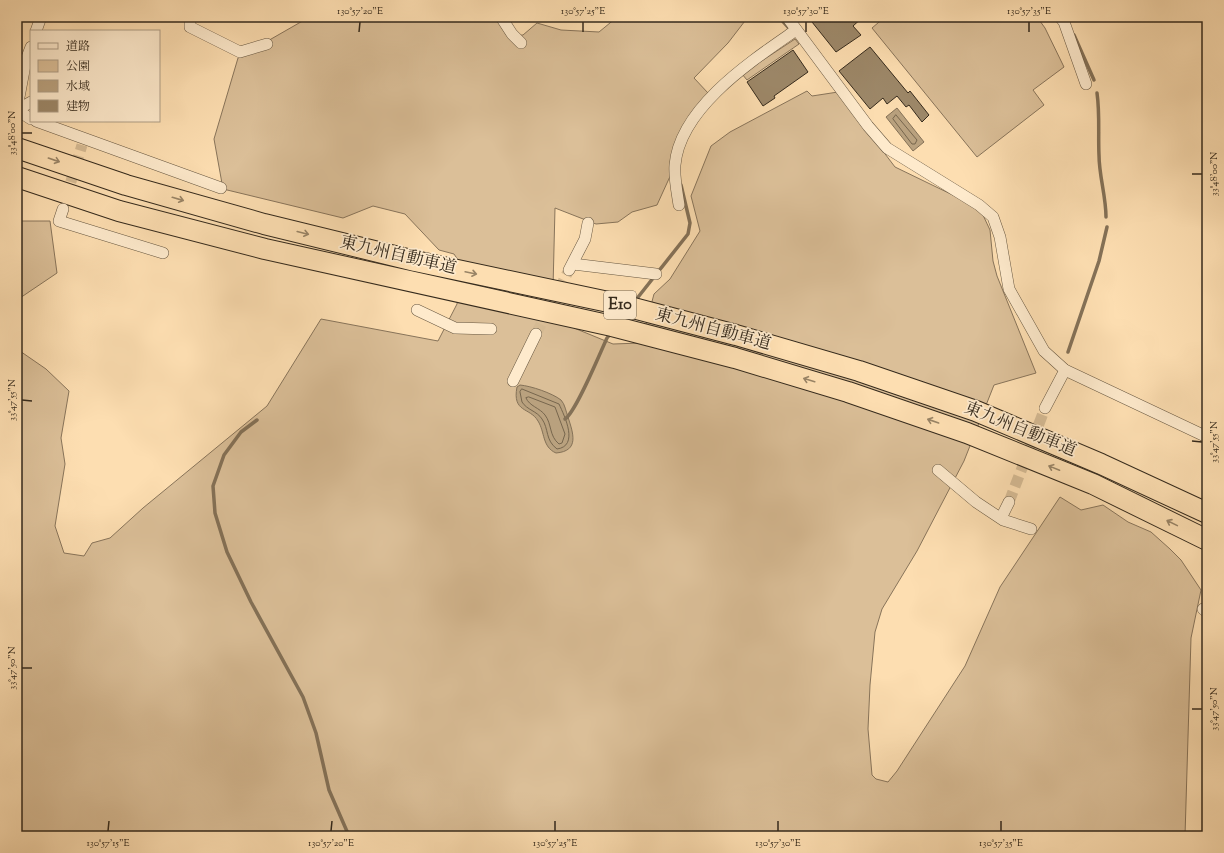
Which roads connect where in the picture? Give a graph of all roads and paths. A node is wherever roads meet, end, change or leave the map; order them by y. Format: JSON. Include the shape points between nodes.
{"nodes":[{"id":1,"x":41,"y":17,"type":"edge"},
{"id":2,"x":190,"y":17,"type":"edge"},
{"id":3,"x":500,"y":17,"type":"edge"},
{"id":4,"x":787,"y":17,"type":"edge"},
{"id":5,"x":1060,"y":17,"type":"edge"},
{"id":6,"x":36,"y":30,"type":"edge"},
{"id":7,"x":796,"y":30,"type":"junction"},
{"id":8,"x":521,"y":43,"type":"dead end"},
{"id":9,"x":268,"y":44,"type":"dead end"},
{"id":10,"x":30,"y":50,"type":"edge"},
{"id":11,"x":1086,"y":84,"type":"dead end"},
{"id":12,"x":30,"y":102,"type":"edge"},
{"id":13,"x":17,"y":109,"type":"edge"},
{"id":14,"x":30,"y":118,"type":"edge"},
{"id":15,"x":38,"y":122,"type":"edge"},
{"id":16,"x":17,"y":148,"type":"edge"},
{"id":17,"x":17,"y":177,"type":"edge"},
{"id":18,"x":221,"y":188,"type":"dead end"},
{"id":19,"x":679,"y":205,"type":"dead end"},
{"id":20,"x":63,"y":209,"type":"tunnel mouth"},
{"id":21,"x":588,"y":223,"type":"dead end"},
{"id":22,"x":163,"y":253,"type":"dead end"},
{"id":23,"x":656,"y":274,"type":"dead end"},
{"id":24,"x":417,"y":310,"type":"dead end"},
{"id":25,"x":491,"y":329,"type":"dead end"},
{"id":26,"x":536,"y":334,"type":"tunnel mouth"},
{"id":27,"x":1065,"y":370,"type":"junction"},
{"id":28,"x":513,"y":381,"type":"dead end"},
{"id":29,"x":1045,"y":408,"type":"tunnel mouth"},
{"id":30,"x":1207,"y":437,"type":"edge"},
{"id":31,"x":938,"y":470,"type":"dead end"},
{"id":32,"x":1009,"y":502,"type":"tunnel mouth"},
{"id":33,"x":1207,"y":512,"type":"edge"},
{"id":34,"x":1001,"y":518,"type":"junction"},
{"id":35,"x":1031,"y":529,"type":"dead end"},
{"id":36,"x":1207,"y":540,"type":"edge"}],
"edges":[{"from":1,"to":6,"type":"street"},
{"from":2,"to":9,"type":"street","via":[[190,27],[240,52]]},
{"from":3,"to":8,"type":"street"},
{"from":4,"to":7,"type":"street"},
{"from":5,"to":11,"type":"street"},
{"from":7,"to":19,"type":"street","via":[[724,83],[698,114],[684,137],[675,164]]},
{"from":7,"to":27,"type":"street","via":[[868,126],[888,148],[979,205],[993,217],[1000,236],[1009,289],[1044,351]]},
{"from":10,"to":13,"type":"street"},
{"from":12,"to":13,"type":"street"},
{"from":13,"to":14,"type":"street"},
{"from":15,"to":18,"type":"street","via":[[84,142]]},
{"from":16,"to":33,"type":"highway","name":"東九州自動車道","number":"E10","one_way":true,"via":[[126,185],[264,224],[415,261],[618,304],[859,371],[976,411]]},
{"from":36,"to":17,"type":"highway","name":"東九州自動車道","number":"E10","one_way":true,"via":[[1078,478],[967,433],[848,392],[734,358],[612,326],[265,249],[119,211]]},
{"from":20,"to":22,"type":"street","via":[[59,221]]},
{"from":21,"to":23,"type":"street","via":[[585,239],[571,267]]},
{"from":24,"to":25,"type":"street","via":[[455,328]]},
{"from":26,"to":28,"type":"street"},
{"from":27,"to":29,"type":"street"},
{"from":27,"to":30,"type":"street"},
{"from":31,"to":34,"type":"street","via":[[976,502]]},
{"from":32,"to":34,"type":"street"},
{"from":34,"to":35,"type":"street"}]}
